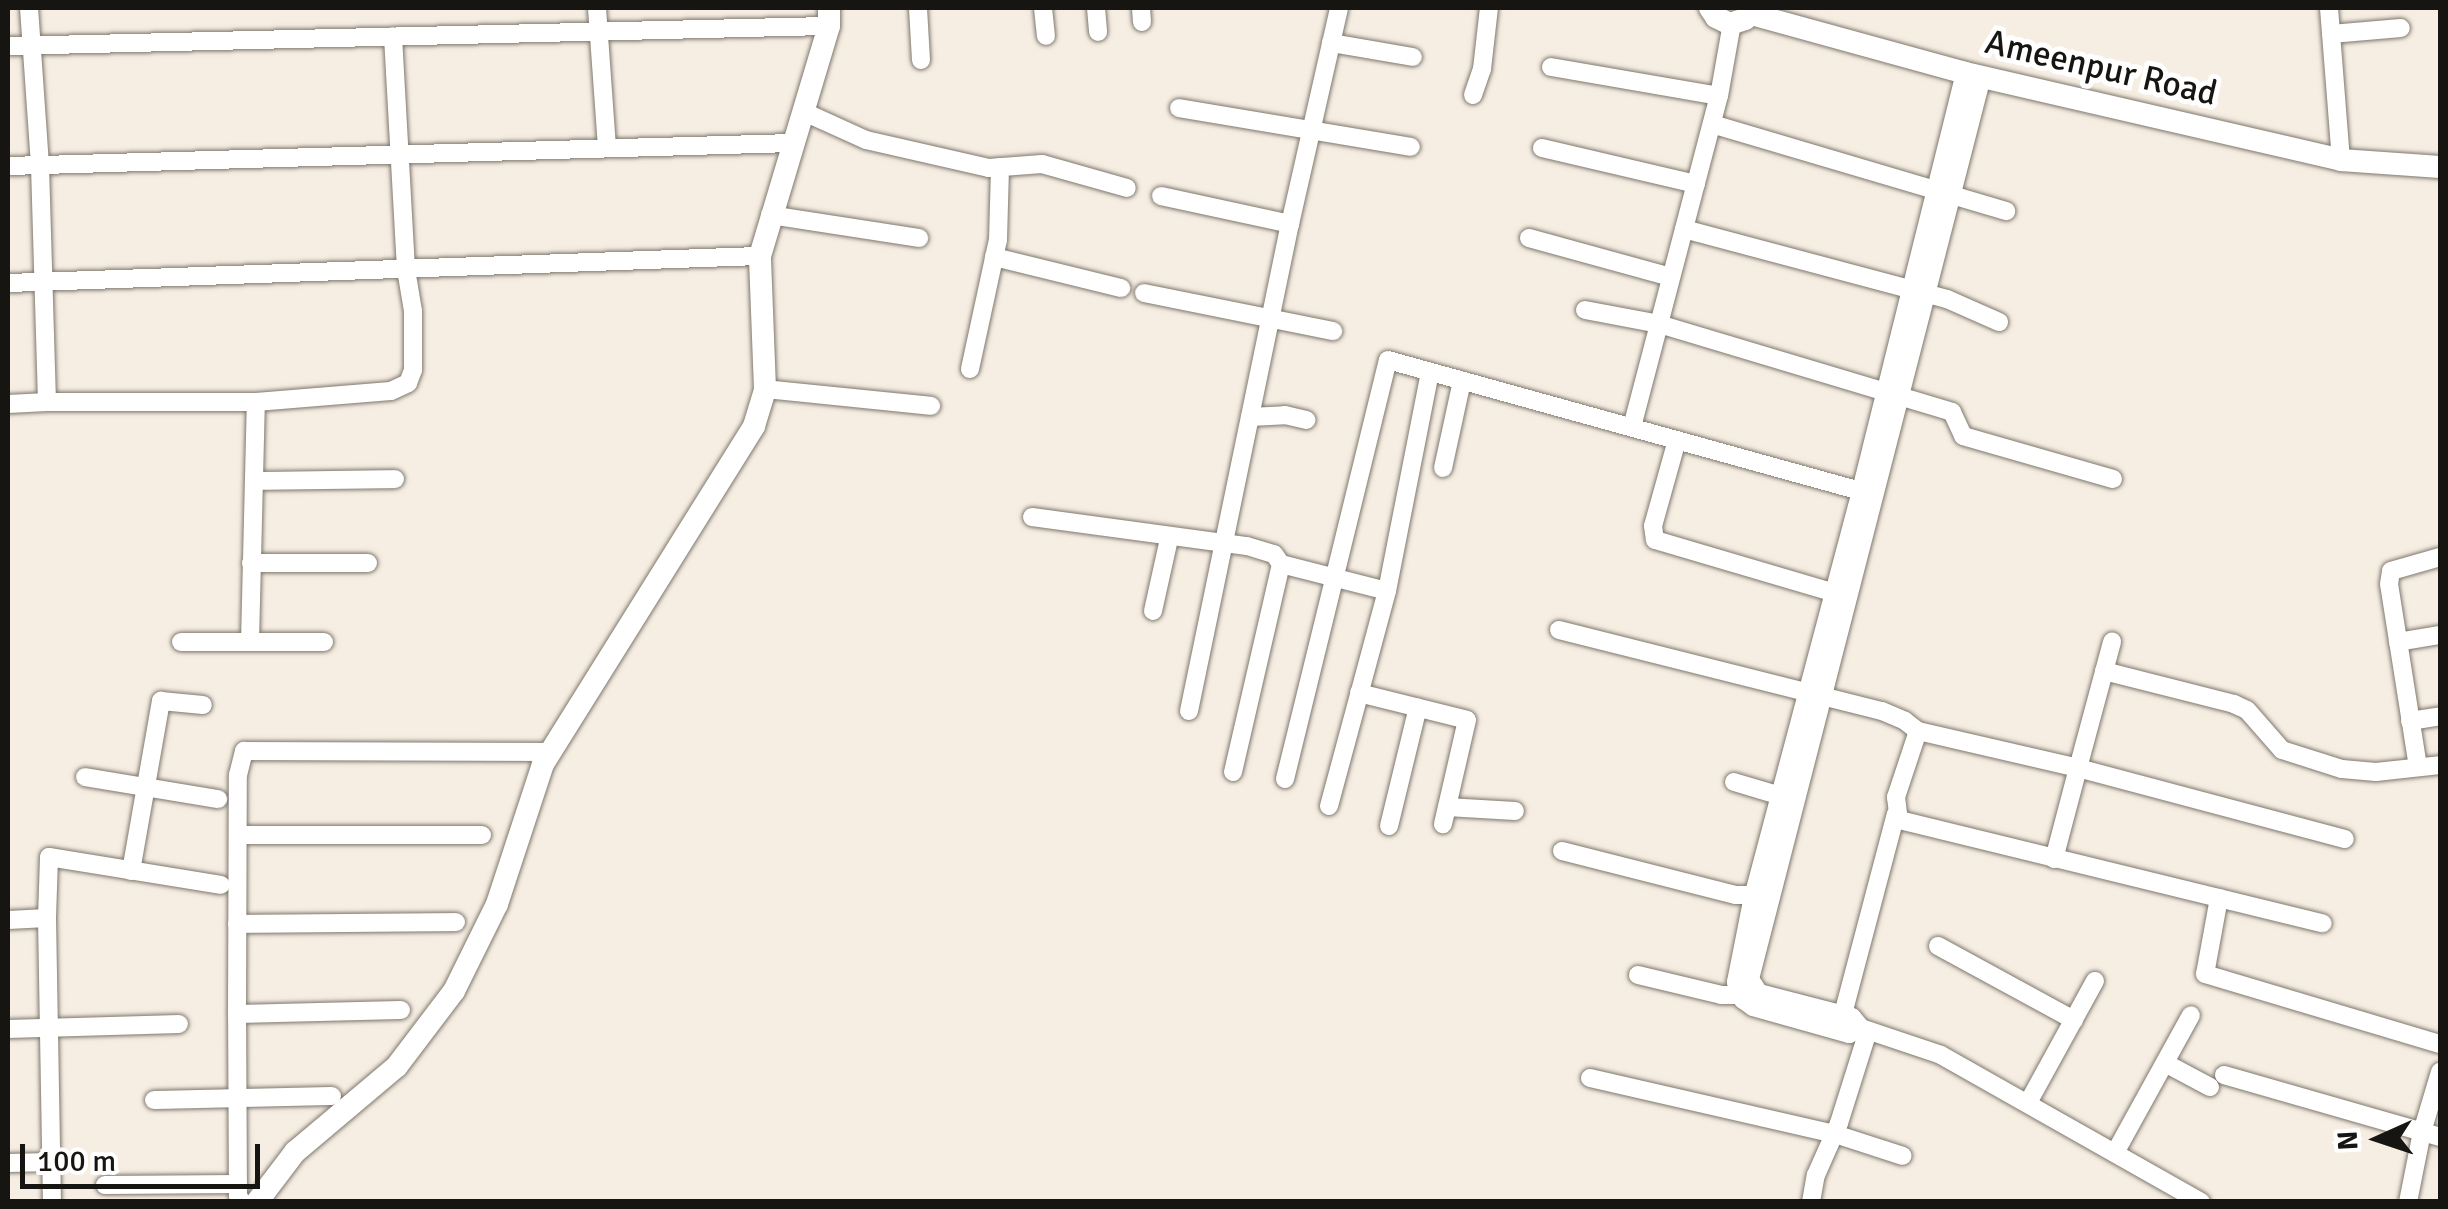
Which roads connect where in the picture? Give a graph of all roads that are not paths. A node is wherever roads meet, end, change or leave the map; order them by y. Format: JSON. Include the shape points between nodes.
{"nodes":[{"id":1,"x":29,"y":8,"type":"edge"},
{"id":2,"x":597,"y":8,"type":"edge"},
{"id":3,"x":918,"y":8,"type":"edge"},
{"id":4,"x":1043,"y":8,"type":"edge"},
{"id":5,"x":1096,"y":8,"type":"edge"},
{"id":6,"x":1340,"y":8,"type":"edge"},
{"id":7,"x":1489,"y":8,"type":"edge"},
{"id":8,"x":1710,"y":8,"type":"edge"},
{"id":9,"x":1777,"y":8,"type":"edge"},
{"id":10,"x":2329,"y":8,"type":"edge"},
{"id":11,"x":1745,"y":15,"type":"edge"},
{"id":12,"x":829,"y":17,"type":"edge"},
{"id":13,"x":1806,"y":26,"type":"junction"},
{"id":14,"x":2400,"y":28,"type":"dead end"},
{"id":15,"x":597,"y":32,"type":"junction"},
{"id":16,"x":1098,"y":32,"type":"dead end"},
{"id":17,"x":2331,"y":34,"type":"junction"},
{"id":18,"x":393,"y":36,"type":"junction"},
{"id":19,"x":1046,"y":36,"type":"dead end"},
{"id":20,"x":1331,"y":43,"type":"junction"},
{"id":21,"x":30,"y":44,"type":"junction"},
{"id":22,"x":8,"y":46,"type":"edge"},
{"id":23,"x":1413,"y":57,"type":"dead end"},
{"id":24,"x":921,"y":60,"type":"dead end"},
{"id":25,"x":1551,"y":67,"type":"dead end"},
{"id":26,"x":1974,"y":74,"type":"junction"},
{"id":27,"x":1473,"y":95,"type":"dead end"},
{"id":28,"x":1719,"y":96,"type":"junction"},
{"id":29,"x":1179,"y":108,"type":"dead end"},
{"id":30,"x":802,"y":111,"type":"junction"},
{"id":31,"x":1712,"y":124,"type":"junction"},
{"id":32,"x":1311,"y":129,"type":"junction"},
{"id":33,"x":792,"y":143,"type":"junction"},
{"id":34,"x":1410,"y":146,"type":"dead end"},
{"id":35,"x":607,"y":148,"type":"junction"},
{"id":36,"x":1542,"y":148,"type":"dead end"},
{"id":37,"x":401,"y":154,"type":"junction"},
{"id":38,"x":2341,"y":160,"type":"junction"},
{"id":39,"x":40,"y":165,"type":"junction"},
{"id":40,"x":8,"y":166,"type":"edge"},
{"id":41,"x":1000,"y":167,"type":"junction"},
{"id":42,"x":2440,"y":167,"type":"edge"},
{"id":43,"x":1696,"y":184,"type":"junction"},
{"id":44,"x":1127,"y":188,"type":"dead end"},
{"id":45,"x":1943,"y":193,"type":"junction"},
{"id":46,"x":1160,"y":196,"type":"dead end"},
{"id":47,"x":2006,"y":211,"type":"dead end"},
{"id":48,"x":770,"y":215,"type":"junction"},
{"id":49,"x":1290,"y":224,"type":"junction"},
{"id":50,"x":1684,"y":229,"type":"junction"},
{"id":51,"x":918,"y":238,"type":"dead end"},
{"id":52,"x":1529,"y":238,"type":"dead end"},
{"id":53,"x":760,"y":256,"type":"junction"},
{"id":54,"x":994,"y":256,"type":"junction"},
{"id":55,"x":406,"y":268,"type":"junction"},
{"id":56,"x":1671,"y":277,"type":"junction"},
{"id":57,"x":42,"y":282,"type":"junction"},
{"id":58,"x":8,"y":283,"type":"edge"},
{"id":59,"x":1120,"y":288,"type":"dead end"},
{"id":60,"x":1918,"y":292,"type":"junction"},
{"id":61,"x":1144,"y":293,"type":"dead end"},
{"id":62,"x":1585,"y":310,"type":"dead end"},
{"id":63,"x":1272,"y":316,"type":"junction"},
{"id":64,"x":1998,"y":322,"type":"dead end"},
{"id":65,"x":1659,"y":324,"type":"junction"},
{"id":66,"x":1333,"y":331,"type":"dead end"},
{"id":67,"x":970,"y":370,"type":"dead end"},
{"id":68,"x":1430,"y":372,"type":"junction"},
{"id":69,"x":1462,"y":381,"type":"junction"},
{"id":70,"x":765,"y":389,"type":"junction"},
{"id":71,"x":1892,"y":393,"type":"junction"},
{"id":72,"x":47,"y":402,"type":"junction"},
{"id":73,"x":256,"y":402,"type":"junction"},
{"id":74,"x":8,"y":404,"type":"edge"},
{"id":75,"x":931,"y":406,"type":"dead end"},
{"id":76,"x":1250,"y":417,"type":"junction"},
{"id":77,"x":1306,"y":420,"type":"dead end"},
{"id":78,"x":1632,"y":428,"type":"junction"},
{"id":79,"x":1677,"y":440,"type":"junction"},
{"id":80,"x":1443,"y":468,"type":"dead end"},
{"id":81,"x":396,"y":479,"type":"dead end"},
{"id":82,"x":254,"y":480,"type":"junction"},
{"id":83,"x":2113,"y":480,"type":"dead end"},
{"id":84,"x":1867,"y":492,"type":"junction"},
{"id":85,"x":1032,"y":517,"type":"dead end"},
{"id":86,"x":1169,"y":538,"type":"junction"},
{"id":87,"x":1223,"y":542,"type":"junction"},
{"id":88,"x":2440,"y":557,"type":"edge"},
{"id":89,"x":251,"y":563,"type":"junction"},
{"id":90,"x":368,"y":563,"type":"dead end"},
{"id":91,"x":1281,"y":564,"type":"junction"},
{"id":92,"x":1335,"y":580,"type":"junction"},
{"id":93,"x":1387,"y":592,"type":"junction"},
{"id":94,"x":1840,"y":594,"type":"junction"},
{"id":95,"x":1153,"y":610,"type":"dead end"},
{"id":96,"x":1559,"y":630,"type":"dead end"},
{"id":97,"x":2440,"y":635,"type":"edge"},
{"id":98,"x":181,"y":642,"type":"dead end"},
{"id":99,"x":250,"y":642,"type":"junction"},
{"id":100,"x":324,"y":642,"type":"dead end"},
{"id":101,"x":2112,"y":642,"type":"dead end"},
{"id":102,"x":2398,"y":642,"type":"junction"},
{"id":103,"x":2104,"y":671,"type":"junction"},
{"id":104,"x":1360,"y":693,"type":"junction"},
{"id":105,"x":1814,"y":694,"type":"junction"},
{"id":106,"x":203,"y":705,"type":"dead end"},
{"id":107,"x":1418,"y":707,"type":"junction"},
{"id":108,"x":1189,"y":710,"type":"dead end"},
{"id":109,"x":2440,"y":716,"type":"edge"},
{"id":110,"x":2410,"y":721,"type":"junction"},
{"id":111,"x":1918,"y":731,"type":"junction"},
{"id":112,"x":550,"y":752,"type":"junction"},
{"id":113,"x":2440,"y":764,"type":"edge"},
{"id":114,"x":2418,"y":767,"type":"junction"},
{"id":115,"x":2078,"y":768,"type":"junction"},
{"id":116,"x":1233,"y":772,"type":"dead end"},
{"id":117,"x":85,"y":776,"type":"dead end"},
{"id":118,"x":1285,"y":779,"type":"dead end"},
{"id":119,"x":1734,"y":782,"type":"dead end"},
{"id":120,"x":146,"y":786,"type":"junction"},
{"id":121,"x":1787,"y":798,"type":"junction"},
{"id":122,"x":218,"y":799,"type":"dead end"},
{"id":123,"x":1329,"y":806,"type":"dead end"},
{"id":124,"x":1515,"y":811,"type":"dead end"},
{"id":125,"x":1896,"y":814,"type":"junction"},
{"id":126,"x":1389,"y":826,"type":"dead end"},
{"id":127,"x":482,"y":835,"type":"dead end"},
{"id":128,"x":238,"y":836,"type":"junction"},
{"id":129,"x":2345,"y":839,"type":"dead end"},
{"id":130,"x":1562,"y":851,"type":"dead end"},
{"id":131,"x":2054,"y":859,"type":"junction"},
{"id":132,"x":131,"y":871,"type":"junction"},
{"id":133,"x":221,"y":885,"type":"dead end"},
{"id":134,"x":1762,"y":895,"type":"junction"},
{"id":135,"x":2219,"y":898,"type":"junction"},
{"id":136,"x":47,"y":918,"type":"junction"},
{"id":137,"x":8,"y":920,"type":"edge"},
{"id":138,"x":456,"y":922,"type":"dead end"},
{"id":139,"x":2323,"y":923,"type":"dead end"},
{"id":140,"x":237,"y":924,"type":"junction"},
{"id":141,"x":1938,"y":946,"type":"dead end"},
{"id":142,"x":1638,"y":974,"type":"dead end"},
{"id":143,"x":2095,"y":981,"type":"dead end"},
{"id":144,"x":1746,"y":991,"type":"junction"},
{"id":145,"x":401,"y":1010,"type":"dead end"},
{"id":146,"x":236,"y":1014,"type":"junction"},
{"id":147,"x":1842,"y":1014,"type":"junction"},
{"id":148,"x":2191,"y":1015,"type":"dead end"},
{"id":149,"x":2074,"y":1020,"type":"junction"},
{"id":150,"x":179,"y":1024,"type":"dead end"},
{"id":151,"x":49,"y":1026,"type":"junction"},
{"id":152,"x":8,"y":1029,"type":"edge"},
{"id":153,"x":1865,"y":1030,"type":"junction"},
{"id":154,"x":2440,"y":1044,"type":"edge"},
{"id":155,"x":2165,"y":1063,"type":"junction"},
{"id":156,"x":2440,"y":1072,"type":"edge"},
{"id":157,"x":1590,"y":1078,"type":"dead end"},
{"id":158,"x":332,"y":1096,"type":"dead end"},
{"id":159,"x":237,"y":1098,"type":"junction"},
{"id":160,"x":154,"y":1100,"type":"dead end"},
{"id":161,"x":2029,"y":1101,"type":"junction"},
{"id":162,"x":1834,"y":1134,"type":"junction"},
{"id":163,"x":2431,"y":1134,"type":"edge"},
{"id":164,"x":2116,"y":1151,"type":"junction"},
{"id":165,"x":1903,"y":1156,"type":"dead end"},
{"id":166,"x":51,"y":1162,"type":"junction"},
{"id":167,"x":8,"y":1163,"type":"edge"},
{"id":168,"x":105,"y":1185,"type":"dead end"},
{"id":169,"x":240,"y":1193,"type":"edge"},
{"id":170,"x":52,"y":1202,"type":"edge"},
{"id":171,"x":257,"y":1202,"type":"edge"},
{"id":172,"x":1811,"y":1202,"type":"edge"},
{"id":173,"x":2201,"y":1202,"type":"edge"},
{"id":174,"x":2408,"y":1202,"type":"edge"}],
"edges":[{"from":1,"to":21,"type":"street"},
{"from":2,"to":15,"type":"street"},
{"from":3,"to":24,"type":"street"},
{"from":4,"to":19,"type":"street"},
{"from":5,"to":16,"type":"street"},
{"from":6,"to":20,"type":"street"},
{"from":7,"to":27,"type":"street"},
{"from":8,"to":11,"type":"street","via":[[1716,17]]},
{"from":9,"to":13,"type":"street"},
{"from":10,"to":17,"type":"street"},
{"from":11,"to":13,"type":"street","name":"Ameenpur Road"},
{"from":11,"to":28,"type":"street"},
{"from":12,"to":15,"type":"street"},
{"from":12,"to":30,"type":"street"},
{"from":13,"to":26,"type":"street","name":"Ameenpur Road"},
{"from":14,"to":17,"type":"street"},
{"from":15,"to":18,"type":"street"},
{"from":15,"to":35,"type":"street"},
{"from":17,"to":38,"type":"street"},
{"from":18,"to":21,"type":"street"},
{"from":18,"to":37,"type":"street"},
{"from":20,"to":23,"type":"street"},
{"from":20,"to":32,"type":"street"},
{"from":21,"to":22,"type":"street"},
{"from":21,"to":39,"type":"street"},
{"from":25,"to":28,"type":"street"},
{"from":26,"to":38,"type":"street","name":"Ameenpur Road"},
{"from":26,"to":45,"type":"street"},
{"from":28,"to":31,"type":"street"},
{"from":29,"to":32,"type":"street"},
{"from":30,"to":33,"type":"street"},
{"from":30,"to":41,"type":"street","via":[[866,140]]},
{"from":31,"to":43,"type":"street"},
{"from":31,"to":45,"type":"street"},
{"from":32,"to":34,"type":"street"},
{"from":32,"to":49,"type":"street"},
{"from":33,"to":35,"type":"street"},
{"from":33,"to":48,"type":"street"},
{"from":35,"to":37,"type":"street"},
{"from":36,"to":43,"type":"street"},
{"from":37,"to":39,"type":"street"},
{"from":37,"to":55,"type":"street"},
{"from":38,"to":42,"type":"street","name":"Ameenpur Road"},
{"from":39,"to":40,"type":"street"},
{"from":39,"to":57,"type":"street"},
{"from":41,"to":44,"type":"street","via":[[1042,164]]},
{"from":41,"to":54,"type":"street"},
{"from":43,"to":50,"type":"street"},
{"from":45,"to":47,"type":"street"},
{"from":45,"to":60,"type":"street"},
{"from":46,"to":49,"type":"street"},
{"from":48,"to":51,"type":"street"},
{"from":48,"to":53,"type":"street"},
{"from":49,"to":63,"type":"street"},
{"from":50,"to":56,"type":"street"},
{"from":50,"to":60,"type":"street"},
{"from":52,"to":56,"type":"street"},
{"from":53,"to":55,"type":"street"},
{"from":53,"to":70,"type":"street"},
{"from":54,"to":59,"type":"street"},
{"from":54,"to":67,"type":"street"},
{"from":55,"to":57,"type":"street"},
{"from":55,"to":73,"type":"street","via":[[414,311],[408,382],[391,391]]},
{"from":56,"to":65,"type":"street"},
{"from":57,"to":58,"type":"street"},
{"from":57,"to":72,"type":"street"},
{"from":60,"to":64,"type":"street"},
{"from":60,"to":71,"type":"street"},
{"from":61,"to":63,"type":"street"},
{"from":62,"to":65,"type":"street"},
{"from":63,"to":66,"type":"street"},
{"from":63,"to":76,"type":"street"},
{"from":65,"to":71,"type":"street"},
{"from":65,"to":78,"type":"street"},
{"from":68,"to":69,"type":"street"},
{"from":68,"to":92,"type":"street","via":[[1388,360]]},
{"from":68,"to":93,"type":"street"},
{"from":69,"to":78,"type":"street"},
{"from":69,"to":80,"type":"street"},
{"from":70,"to":75,"type":"street"},
{"from":70,"to":112,"type":"street","via":[[754,426]]},
{"from":71,"to":83,"type":"street","via":[[1952,412],[1963,436]]},
{"from":71,"to":84,"type":"street"},
{"from":72,"to":73,"type":"street"},
{"from":72,"to":74,"type":"street"},
{"from":73,"to":82,"type":"street"},
{"from":76,"to":77,"type":"street"},
{"from":76,"to":87,"type":"street"},
{"from":78,"to":79,"type":"street"},
{"from":79,"to":84,"type":"street"},
{"from":79,"to":94,"type":"street","via":[[1655,540]]},
{"from":81,"to":82,"type":"street"},
{"from":82,"to":89,"type":"street"},
{"from":84,"to":94,"type":"street"},
{"from":85,"to":86,"type":"street"},
{"from":86,"to":87,"type":"street"},
{"from":86,"to":95,"type":"street"},
{"from":87,"to":91,"type":"street","via":[[1274,554]]},
{"from":87,"to":108,"type":"street"},
{"from":88,"to":102,"type":"street","via":[[2391,571]]},
{"from":89,"to":90,"type":"street"},
{"from":89,"to":99,"type":"street"},
{"from":91,"to":92,"type":"street"},
{"from":91,"to":116,"type":"street"},
{"from":92,"to":93,"type":"street"},
{"from":92,"to":118,"type":"street"},
{"from":93,"to":104,"type":"street"},
{"from":94,"to":105,"type":"street"},
{"from":96,"to":105,"type":"street"},
{"from":97,"to":102,"type":"street"},
{"from":98,"to":99,"type":"street"},
{"from":99,"to":100,"type":"street"},
{"from":101,"to":103,"type":"street"},
{"from":102,"to":110,"type":"street"},
{"from":103,"to":114,"type":"street","via":[[2234,704],[2282,750],[2342,769]]},
{"from":103,"to":115,"type":"street"},
{"from":104,"to":107,"type":"street"},
{"from":104,"to":123,"type":"street"},
{"from":105,"to":111,"type":"street","via":[[1882,710]]},
{"from":105,"to":121,"type":"street"},
{"from":106,"to":120,"type":"street","via":[[161,701]]},
{"from":107,"to":124,"type":"street","via":[[1467,720],[1445,815]]},
{"from":107,"to":126,"type":"street"},
{"from":109,"to":110,"type":"street"},
{"from":110,"to":114,"type":"street"},
{"from":111,"to":115,"type":"street"},
{"from":111,"to":125,"type":"street"},
{"from":112,"to":128,"type":"street","via":[[244,751]]},
{"from":112,"to":171,"type":"street","via":[[497,904],[454,992],[397,1066],[295,1152]]},
{"from":113,"to":114,"type":"street"},
{"from":115,"to":129,"type":"street"},
{"from":115,"to":131,"type":"street"},
{"from":117,"to":120,"type":"street"},
{"from":119,"to":121,"type":"street"},
{"from":120,"to":122,"type":"street"},
{"from":120,"to":132,"type":"street"},
{"from":121,"to":134,"type":"street"},
{"from":125,"to":131,"type":"street","via":[[1925,829]]},
{"from":125,"to":147,"type":"street"},
{"from":127,"to":128,"type":"street"},
{"from":128,"to":140,"type":"street"},
{"from":130,"to":134,"type":"street"},
{"from":131,"to":135,"type":"street"},
{"from":132,"to":133,"type":"street"},
{"from":132,"to":136,"type":"street","via":[[48,858]]},
{"from":134,"to":144,"type":"street"},
{"from":135,"to":139,"type":"street"},
{"from":135,"to":154,"type":"street","via":[[2205,974]]},
{"from":136,"to":137,"type":"street"},
{"from":136,"to":151,"type":"street"},
{"from":138,"to":140,"type":"street"},
{"from":140,"to":146,"type":"street"},
{"from":141,"to":149,"type":"street"},
{"from":142,"to":144,"type":"street","via":[[1703,992]]},
{"from":143,"to":149,"type":"street"},
{"from":144,"to":147,"type":"street"},
{"from":144,"to":153,"type":"street","via":[[1747,1005],[1849,1034]]},
{"from":145,"to":146,"type":"street"},
{"from":146,"to":159,"type":"street"},
{"from":147,"to":153,"type":"street"},
{"from":148,"to":155,"type":"street"},
{"from":149,"to":161,"type":"street"},
{"from":150,"to":151,"type":"street"},
{"from":151,"to":152,"type":"street"},
{"from":151,"to":166,"type":"street"},
{"from":153,"to":161,"type":"street","via":[[1941,1055]]},
{"from":153,"to":162,"type":"street"},
{"from":155,"to":163,"type":"street"},
{"from":155,"to":164,"type":"street"},
{"from":156,"to":163,"type":"street"},
{"from":157,"to":162,"type":"street"},
{"from":158,"to":159,"type":"street"},
{"from":159,"to":160,"type":"street"},
{"from":159,"to":169,"type":"street"},
{"from":161,"to":164,"type":"street"},
{"from":162,"to":165,"type":"street"},
{"from":162,"to":172,"type":"street"},
{"from":163,"to":174,"type":"street"},
{"from":164,"to":173,"type":"street"},
{"from":166,"to":167,"type":"street"},
{"from":166,"to":170,"type":"street"},
{"from":168,"to":169,"type":"street"}]}
